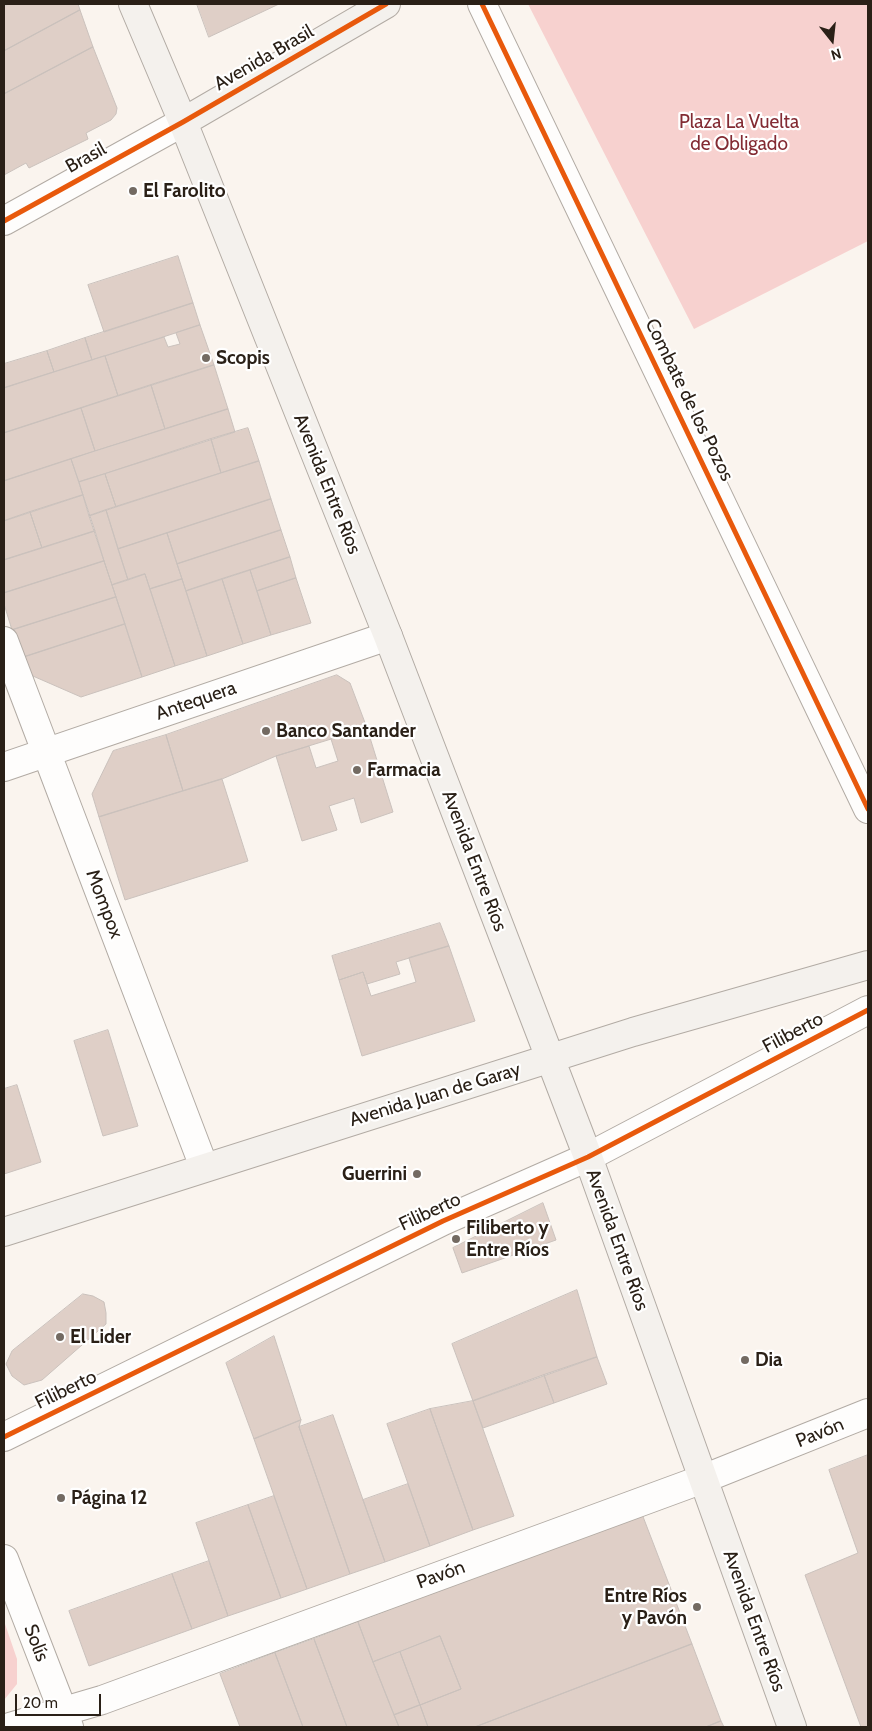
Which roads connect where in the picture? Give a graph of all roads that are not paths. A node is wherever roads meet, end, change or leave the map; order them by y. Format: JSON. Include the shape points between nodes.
{"nodes":[{"id":1,"x":133,"y":4,"type":"edge"},
{"id":2,"x":386,"y":4,"type":"edge"},
{"id":3,"x":482,"y":4,"type":"edge"},
{"id":4,"x":183,"y":122,"type":"junction"},
{"id":5,"x":4,"y":221,"type":"edge"},
{"id":6,"x":388,"y":636,"type":"junction"},
{"id":7,"x":4,"y":641,"type":"edge"},
{"id":8,"x":46,"y":752,"type":"junction"},
{"id":9,"x":4,"y":767,"type":"edge"},
{"id":10,"x":868,"y":809,"type":"edge"},
{"id":11,"x":868,"y":965,"type":"edge"},
{"id":12,"x":868,"y":1010,"type":"edge"},
{"id":13,"x":550,"y":1059,"type":"junction"},
{"id":14,"x":588,"y":1157,"type":"junction"},
{"id":15,"x":204,"y":1167,"type":"junction"},
{"id":16,"x":4,"y":1232,"type":"edge"},
{"id":17,"x":868,"y":1413,"type":"edge"},
{"id":18,"x":4,"y":1437,"type":"edge"},
{"id":19,"x":703,"y":1479,"type":"junction"},
{"id":20,"x":4,"y":1559,"type":"edge"},
{"id":21,"x":66,"y":1719,"type":"edge"},
{"id":22,"x":10,"y":1727,"type":"edge"},
{"id":23,"x":792,"y":1727,"type":"edge"}],
"edges":[{"from":1,"to":4,"type":"main road","name":"Avenida Entre Ríos"},
{"from":2,"to":4,"type":"main road","name":"Avenida Brasil"},
{"from":3,"to":10,"type":"street","name":"Combate de los Pozos"},
{"from":4,"to":5,"type":"street","name":"Brasil"},
{"from":4,"to":6,"type":"main road","name":"Avenida Entre Ríos"},
{"from":6,"to":8,"type":"street","name":"Antequera"},
{"from":6,"to":13,"type":"main road","name":"Avenida Entre Ríos"},
{"from":7,"to":8,"type":"street","name":"Mompox"},
{"from":8,"to":9,"type":"street","name":"Antequera"},
{"from":8,"to":15,"type":"street","name":"Mompox"},
{"from":11,"to":13,"type":"main road","name":"Avenida Juan de Garay","via":[[665,1022]]},
{"from":12,"to":14,"type":"street","name":"Filiberto"},
{"from":13,"to":14,"type":"main road","name":"Avenida Entre Ríos"},
{"from":13,"to":15,"type":"main road","name":"Avenida Juan de Garay"},
{"from":14,"to":18,"type":"street","name":"Filiberto","via":[[443,1221]]},
{"from":14,"to":19,"type":"main road","name":"Avenida Entre Ríos"},
{"from":15,"to":16,"type":"main road","name":"Avenida Juan de Garay"},
{"from":17,"to":19,"type":"street","name":"Pavón"},
{"from":19,"to":21,"type":"street","name":"Pavón","via":[[102,1700]]},
{"from":19,"to":23,"type":"main road","name":"Avenida Entre Ríos"},
{"from":20,"to":21,"type":"street","name":"Solís"},
{"from":21,"to":22,"type":"street","name":"Pavón"}]}
